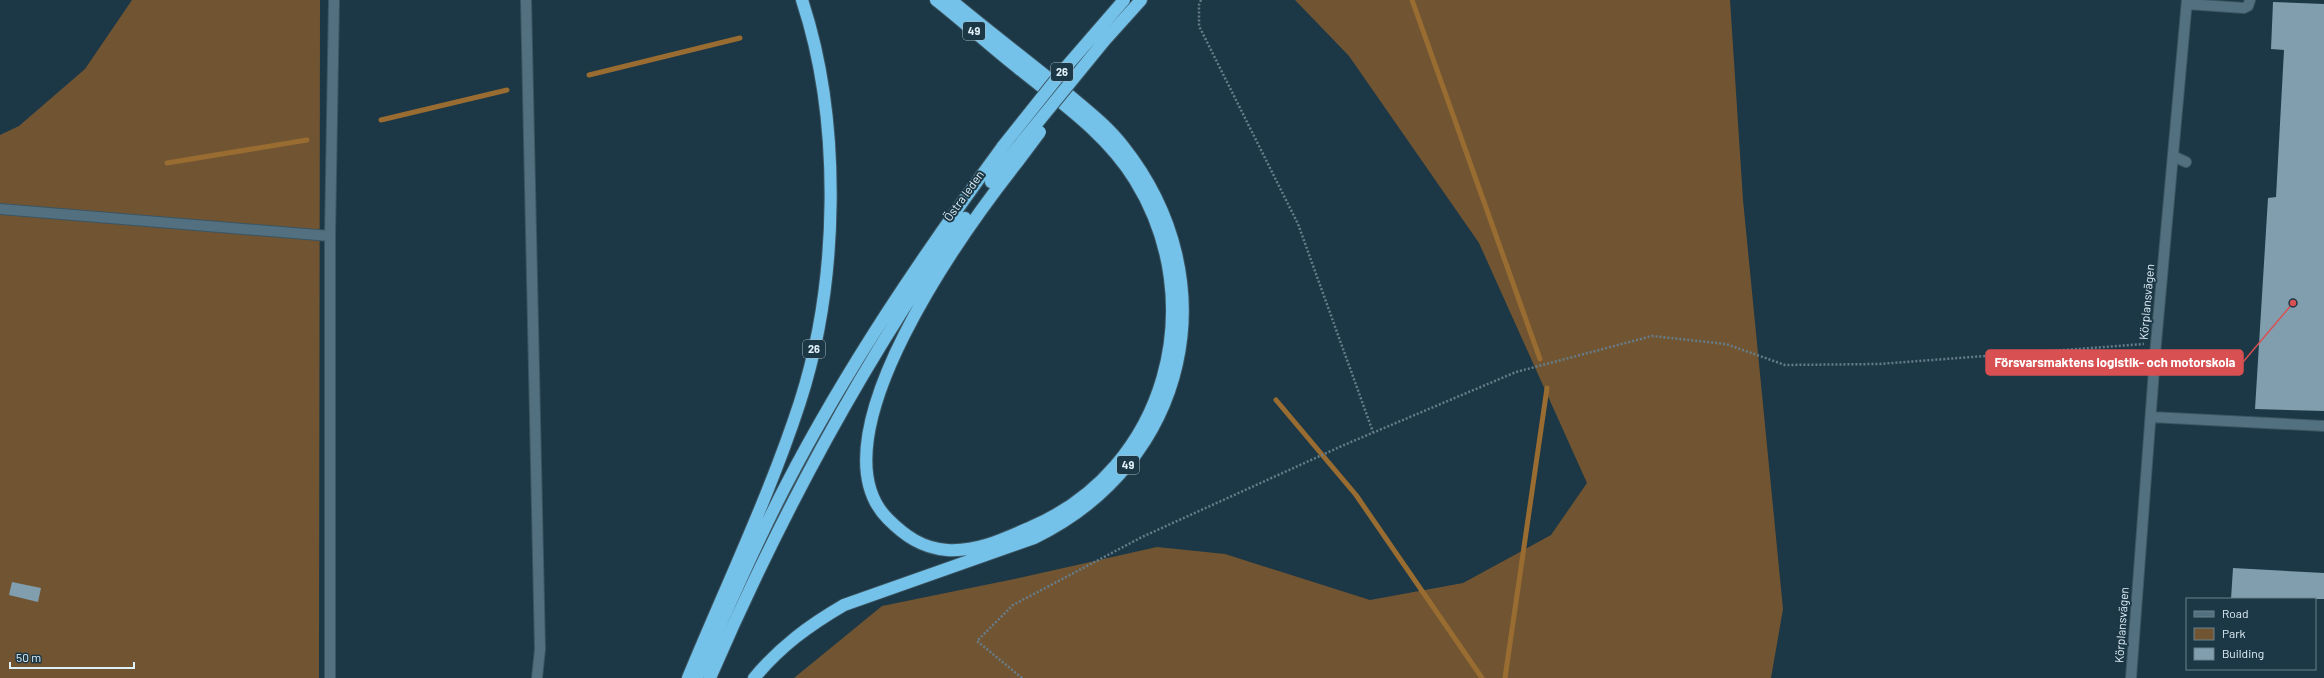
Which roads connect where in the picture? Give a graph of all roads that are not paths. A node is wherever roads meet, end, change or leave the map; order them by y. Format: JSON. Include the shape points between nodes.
{"nodes":[{"id":1,"x":334,"y":0,"type":"edge"},
{"id":2,"x":526,"y":0,"type":"edge"},
{"id":3,"x":802,"y":0,"type":"edge"},
{"id":4,"x":936,"y":0,"type":"edge"},
{"id":5,"x":951,"y":0,"type":"edge"},
{"id":6,"x":1124,"y":0,"type":"edge"},
{"id":7,"x":1141,"y":0,"type":"edge"},
{"id":8,"x":2250,"y":0,"type":"edge"},
{"id":9,"x":2187,"y":2,"type":"edge"},
{"id":10,"x":2180,"y":73,"type":"junction"},
{"id":11,"x":2190,"y":79,"type":"dead end"},
{"id":12,"x":1011,"y":153,"type":"junction"},
{"id":13,"x":2173,"y":156,"type":"junction"},
{"id":14,"x":2186,"y":162,"type":"dead end"},
{"id":15,"x":0,"y":209,"type":"edge"},
{"id":16,"x":330,"y":236,"type":"junction"},
{"id":17,"x":2151,"y":417,"type":"junction"},
{"id":18,"x":2324,"y":426,"type":"edge"},
{"id":19,"x":330,"y":678,"type":"edge"},
{"id":20,"x":537,"y":678,"type":"edge"},
{"id":21,"x":688,"y":678,"type":"edge"},
{"id":22,"x":697,"y":678,"type":"edge"},
{"id":23,"x":710,"y":678,"type":"edge"},
{"id":24,"x":754,"y":678,"type":"edge"},
{"id":25,"x":2131,"y":678,"type":"edge"}],
"edges":[{"from":1,"to":16,"type":"street"},
{"from":2,"to":20,"type":"street","via":[[540,649]]},
{"from":3,"to":21,"type":"highway","number":"26","via":[[813,34],[824,93],[829,158],[830,216],[826,277],[815,346],[800,400],[778,462],[741,557]]},
{"from":4,"to":12,"type":"highway","number":"49","via":[[1085,122],[1117,154],[1148,203],[1159,229],[1166,253],[1173,301],[1172,331],[1166,366],[1157,396],[1128,449],[1105,476],[1061,512],[1000,540],[979,547],[930,548],[910,539],[896,528],[883,514],[874,498],[868,478],[866,455],[871,416],[903,338]]},
{"from":5,"to":24,"type":"highway","number":"49","via":[[1097,119],[1122,145],[1145,178],[1163,212],[1176,249],[1183,296],[1183,332],[1177,367],[1165,402],[1149,435],[1109,487],[1086,508],[1060,526],[1034,538],[844,605],[815,621],[783,646]]},
{"from":6,"to":12,"type":"highway","number":"26","bridge":true,"via":[[1066,67]]},
{"from":7,"to":12,"type":"highway","number":"26","bridge":true},
{"from":8,"to":9,"type":"street","via":[[2244,8]]},
{"from":9,"to":10,"type":"street","name":"Körplansvägen"},
{"from":10,"to":11,"type":"street"},
{"from":10,"to":13,"type":"street","name":"Körplansvägen"},
{"from":12,"to":22,"type":"highway","number":"26","via":[[901,290],[823,419],[785,487]]},
{"from":12,"to":23,"type":"highway","name":"Östra leden","number":"26","via":[[939,254],[855,386],[809,468],[749,589]]},
{"from":13,"to":14,"type":"street"},
{"from":13,"to":17,"type":"street","name":"Körplansvägen"},
{"from":15,"to":16,"type":"street"},
{"from":16,"to":19,"type":"street"},
{"from":17,"to":18,"type":"street"},
{"from":17,"to":25,"type":"street","name":"Körplansvägen"}]}
